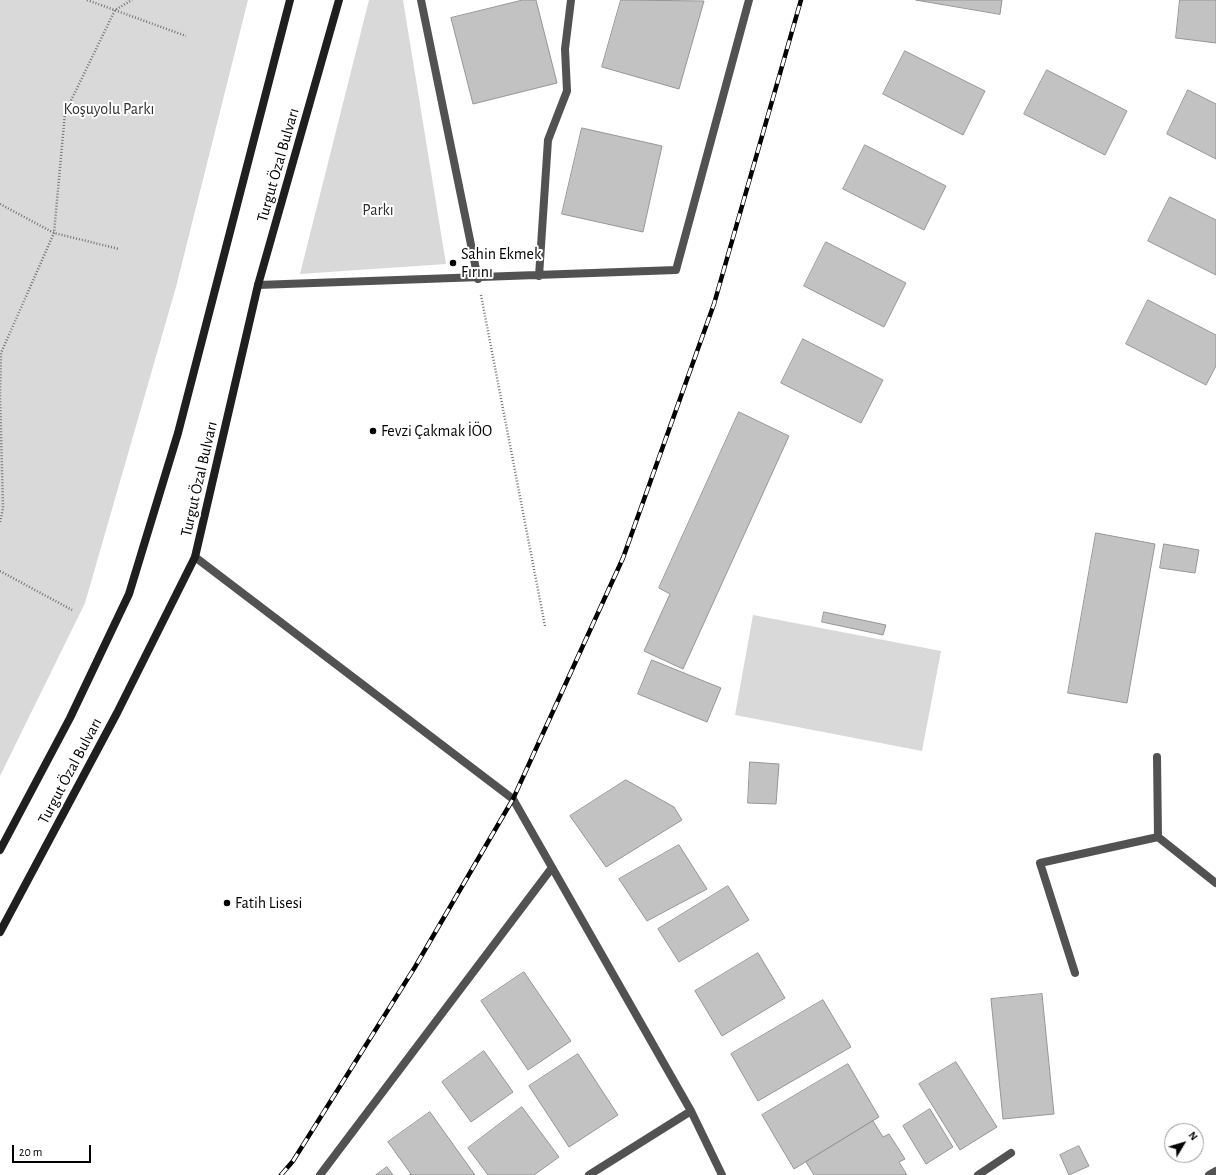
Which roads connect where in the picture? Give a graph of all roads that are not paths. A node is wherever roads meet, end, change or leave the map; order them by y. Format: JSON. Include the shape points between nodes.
{"nodes":[{"id":1,"x":290,"y":0,"type":"edge"},
{"id":2,"x":340,"y":0,"type":"edge"},
{"id":3,"x":421,"y":0,"type":"edge"},
{"id":4,"x":571,"y":0,"type":"edge"},
{"id":5,"x":749,"y":0,"type":"edge"},
{"id":6,"x":539,"y":276,"type":"junction"},
{"id":7,"x":478,"y":278,"type":"junction"},
{"id":8,"x":258,"y":285,"type":"junction"},
{"id":9,"x":195,"y":557,"type":"junction"},
{"id":10,"x":1157,"y":757,"type":"dead end"},
{"id":11,"x":1158,"y":838,"type":"junction"},
{"id":12,"x":0,"y":850,"type":"edge"},
{"id":13,"x":551,"y":869,"type":"junction"},
{"id":14,"x":1216,"y":883,"type":"edge"},
{"id":15,"x":0,"y":932,"type":"edge"},
{"id":16,"x":1075,"y":973,"type":"dead end"},
{"id":17,"x":691,"y":1111,"type":"junction"},
{"id":18,"x":1011,"y":1153,"type":"dead end"},
{"id":19,"x":1216,"y":1171,"type":"edge"},
{"id":20,"x":320,"y":1175,"type":"edge"},
{"id":21,"x":589,"y":1175,"type":"edge"},
{"id":22,"x":722,"y":1175,"type":"edge"},
{"id":23,"x":978,"y":1175,"type":"edge"},
{"id":24,"x":1209,"y":1175,"type":"edge"}],
"edges":[{"from":1,"to":12,"type":"main road","name":"Turgut Özal Bulvarı","via":[[178,433],[129,594],[70,718]]},
{"from":2,"to":8,"type":"main road","name":"Turgut Özal Bulvarı"},
{"from":3,"to":7,"type":"street"},
{"from":4,"to":6,"type":"street","via":[[566,49],[567,92],[548,140]]},
{"from":5,"to":6,"type":"street","via":[[676,270]]},
{"from":6,"to":7,"type":"street"},
{"from":7,"to":8,"type":"street"},
{"from":8,"to":9,"type":"main road","name":"Turgut Özal Bulvarı"},
{"from":9,"to":13,"type":"street","via":[[513,799]]},
{"from":9,"to":15,"type":"main road","name":"Turgut Özal Bulvarı","via":[[117,713]]},
{"from":10,"to":11,"type":"street"},
{"from":11,"to":14,"type":"street"},
{"from":11,"to":16,"type":"street","via":[[1040,864]]},
{"from":13,"to":17,"type":"street"},
{"from":13,"to":20,"type":"street"},
{"from":17,"to":21,"type":"street"},
{"from":17,"to":22,"type":"street"},
{"from":18,"to":23,"type":"street"},
{"from":19,"to":24,"type":"street"}]}
